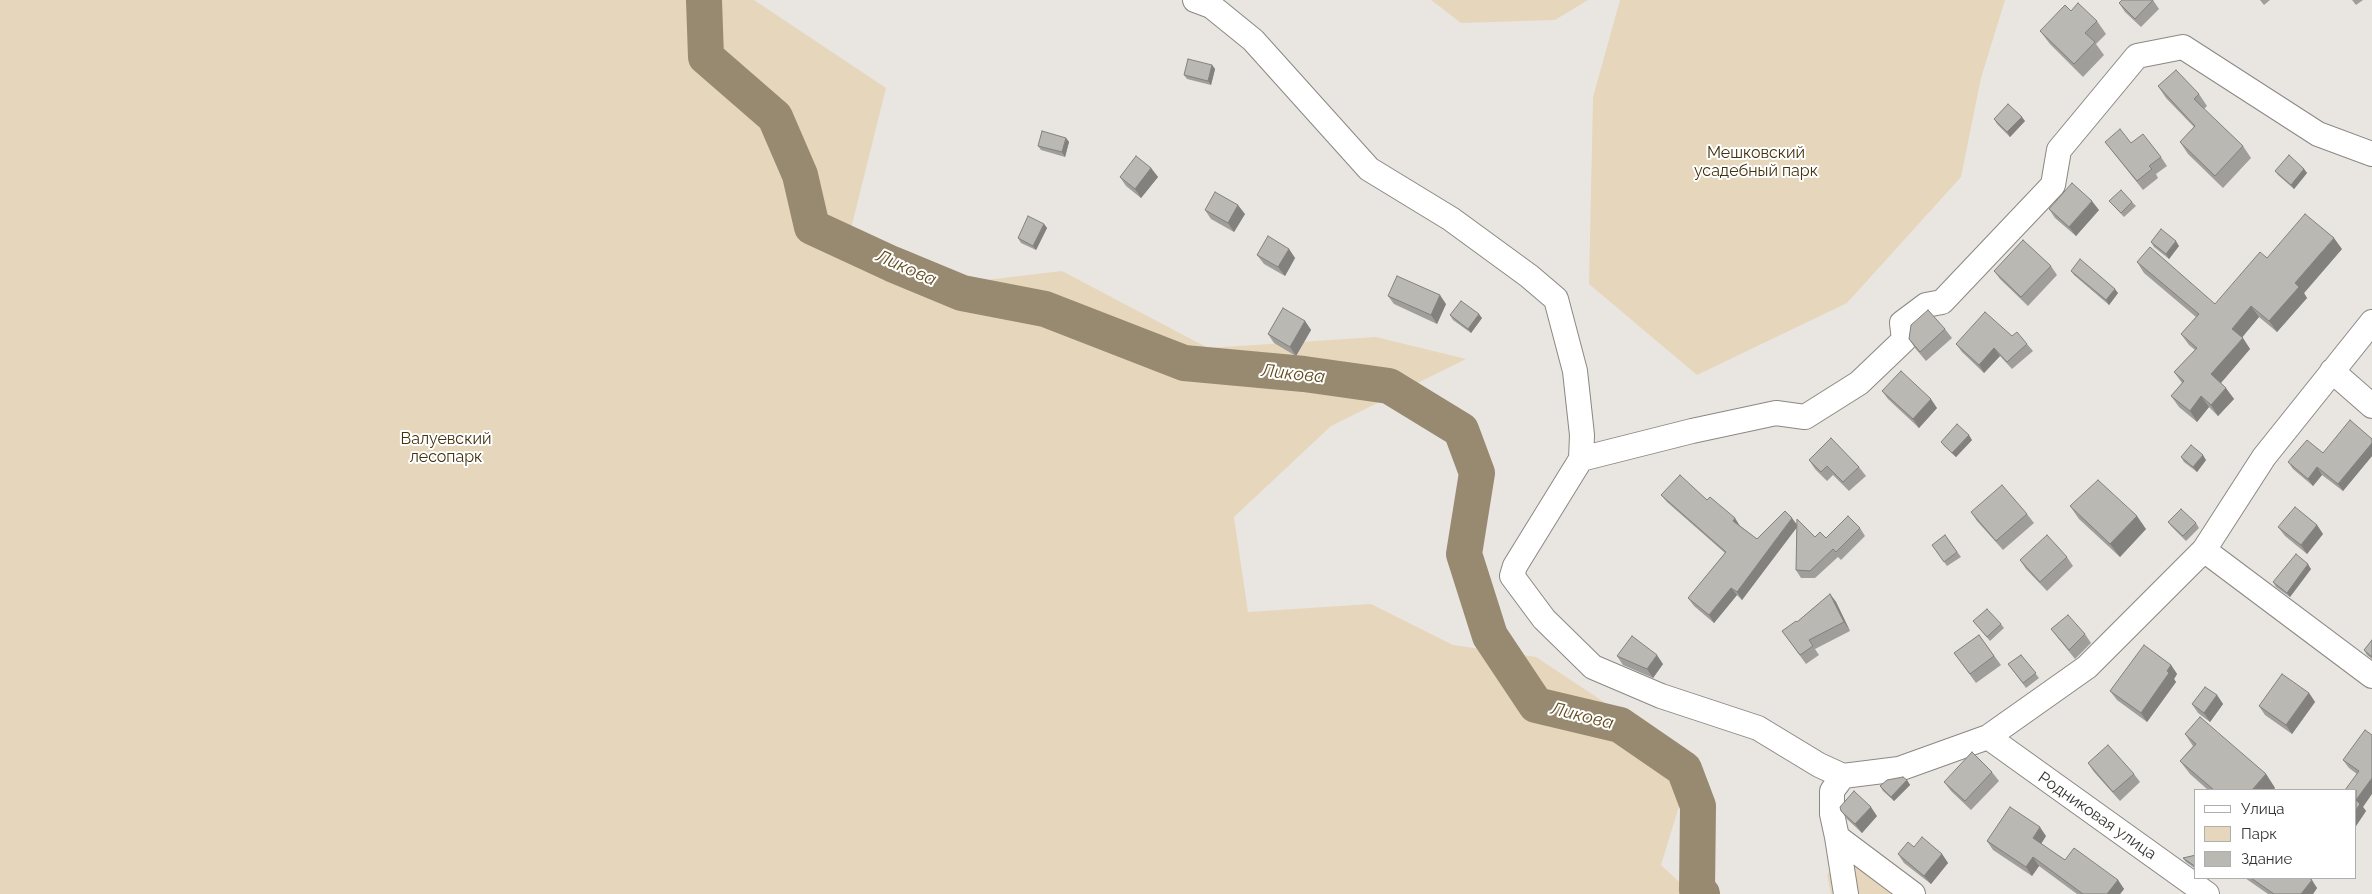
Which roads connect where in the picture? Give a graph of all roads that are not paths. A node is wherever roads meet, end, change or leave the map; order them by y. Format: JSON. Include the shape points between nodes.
{"nodes":[{"id":1,"x":1195,"y":0,"type":"edge"},
{"id":2,"x":2372,"y":154,"type":"edge"},
{"id":3,"x":2372,"y":322,"type":"edge"},
{"id":4,"x":2332,"y":370,"type":"junction"},
{"id":5,"x":2372,"y":406,"type":"edge"},
{"id":6,"x":1581,"y":459,"type":"junction"},
{"id":7,"x":2204,"y":550,"type":"junction"},
{"id":8,"x":2372,"y":676,"type":"edge"},
{"id":9,"x":1988,"y":737,"type":"junction"},
{"id":10,"x":1843,"y":776,"type":"junction"},
{"id":11,"x":1837,"y":836,"type":"junction"},
{"id":12,"x":1846,"y":894,"type":"edge"},
{"id":13,"x":1913,"y":894,"type":"edge"},
{"id":14,"x":2207,"y":894,"type":"edge"}],
"edges":[{"from":1,"to":6,"type":"street","via":[[1212,6],[1253,40],[1369,169],[1451,219],[1556,299],[1575,371],[1582,435]]},
{"from":2,"to":6,"type":"street","via":[[2318,134],[2183,47],[2137,56],[2059,150],[2053,185],[1942,302],[1926,305],[1902,323],[1904,340],[1860,383],[1805,417],[1776,413]]},
{"from":3,"to":4,"type":"street"},
{"from":4,"to":5,"type":"street"},
{"from":4,"to":7,"type":"street","via":[[2264,457]]},
{"from":6,"to":10,"type":"street","via":[[1512,576],[1544,620],[1593,667],[1661,696],[1758,728]]},
{"from":7,"to":8,"type":"street"},
{"from":7,"to":9,"type":"street","via":[[2087,668]]},
{"from":9,"to":10,"type":"street","via":[[1899,769]]},
{"from":9,"to":14,"type":"street","name":"Родниковая улица"},
{"from":10,"to":11,"type":"street","via":[[1832,791],[1832,814]]},
{"from":11,"to":12,"type":"street"},
{"from":11,"to":13,"type":"street"}]}
